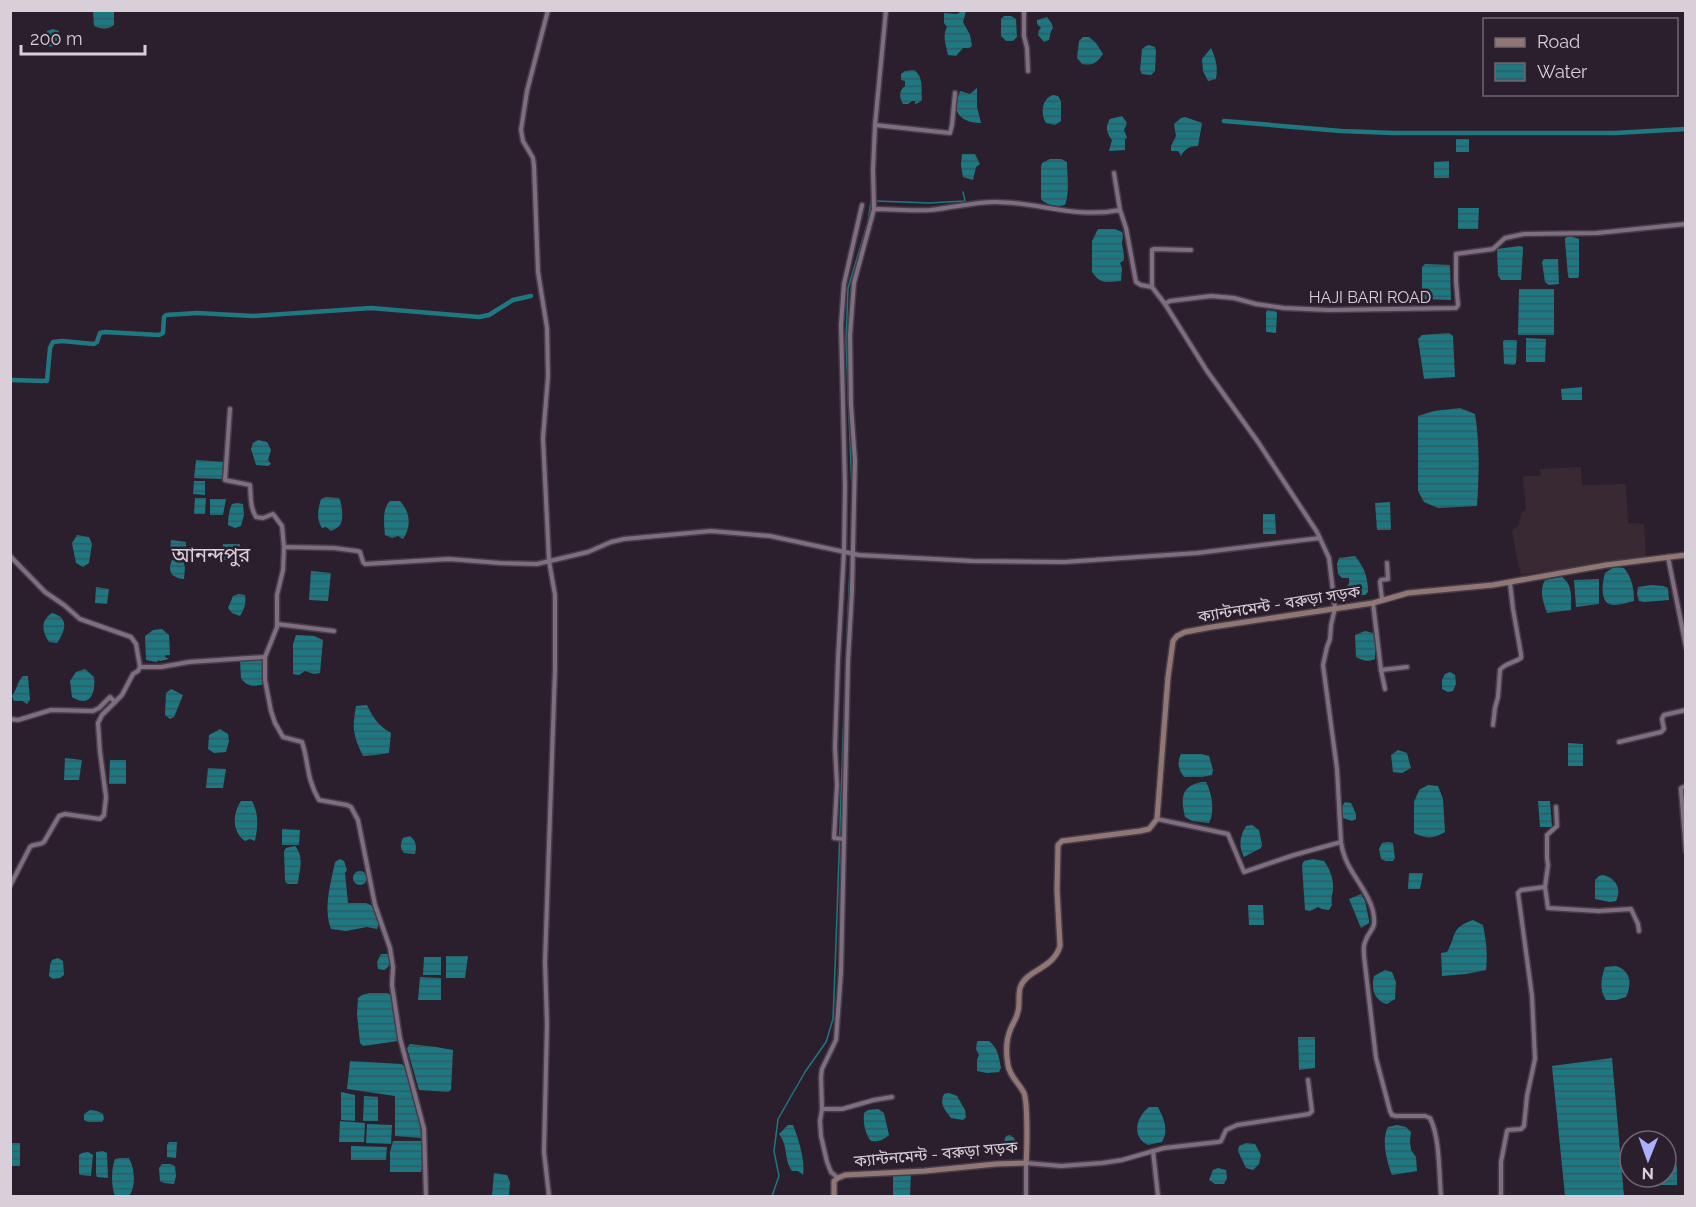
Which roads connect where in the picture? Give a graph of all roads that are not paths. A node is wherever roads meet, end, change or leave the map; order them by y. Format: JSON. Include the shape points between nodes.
{"nodes":[{"id":1,"x":548,"y":10,"type":"edge"},
{"id":2,"x":886,"y":10,"type":"edge"},
{"id":3,"x":1024,"y":10,"type":"edge"},
{"id":4,"x":1028,"y":71,"type":"dead end"},
{"id":5,"x":955,"y":93,"type":"dead end"},
{"id":6,"x":875,"y":124,"type":"junction"},
{"id":7,"x":1114,"y":173,"type":"dead end"},
{"id":8,"x":862,"y":205,"type":"dead end"},
{"id":9,"x":874,"y":207,"type":"junction"},
{"id":10,"x":1120,"y":210,"type":"junction"},
{"id":11,"x":1686,"y":224,"type":"edge"},
{"id":12,"x":1191,"y":250,"type":"dead end"},
{"id":13,"x":1152,"y":287,"type":"junction"},
{"id":14,"x":1165,"y":303,"type":"junction"},
{"id":15,"x":230,"y":409,"type":"dead end"},
{"id":16,"x":1320,"y":538,"type":"junction"},
{"id":17,"x":284,"y":547,"type":"junction"},
{"id":18,"x":845,"y":552,"type":"junction"},
{"id":19,"x":853,"y":553,"type":"junction"},
{"id":20,"x":1686,"y":555,"type":"edge"},
{"id":21,"x":10,"y":556,"type":"edge"},
{"id":22,"x":1668,"y":557,"type":"junction"},
{"id":23,"x":549,"y":561,"type":"junction"},
{"id":24,"x":1387,"y":563,"type":"dead end"},
{"id":25,"x":1510,"y":583,"type":"junction"},
{"id":26,"x":1382,"y":599,"type":"junction"},
{"id":27,"x":1373,"y":603,"type":"junction"},
{"id":28,"x":1335,"y":608,"type":"junction"},
{"id":29,"x":277,"y":624,"type":"junction"},
{"id":30,"x":334,"y":631,"type":"dead end"},
{"id":31,"x":1686,"y":647,"type":"edge"},
{"id":32,"x":265,"y":657,"type":"junction"},
{"id":33,"x":140,"y":667,"type":"junction"},
{"id":34,"x":1407,"y":668,"type":"dead end"},
{"id":35,"x":1381,"y":670,"type":"junction"},
{"id":36,"x":1385,"y":689,"type":"dead end"},
{"id":37,"x":115,"y":702,"type":"junction"},
{"id":38,"x":1686,"y":710,"type":"edge"},
{"id":39,"x":10,"y":719,"type":"edge"},
{"id":40,"x":1493,"y":724,"type":"dead end"},
{"id":41,"x":1619,"y":742,"type":"dead end"},
{"id":42,"x":1686,"y":786,"type":"edge"},
{"id":43,"x":1556,"y":807,"type":"dead end"},
{"id":44,"x":1157,"y":819,"type":"junction"},
{"id":45,"x":842,"y":838,"type":"junction"},
{"id":46,"x":1341,"y":842,"type":"junction"},
{"id":47,"x":1686,"y":851,"type":"edge"},
{"id":48,"x":10,"y":885,"type":"edge"},
{"id":49,"x":1545,"y":887,"type":"junction"},
{"id":50,"x":1639,"y":931,"type":"dead end"},
{"id":51,"x":1308,"y":1080,"type":"dead end"},
{"id":52,"x":892,"y":1096,"type":"dead end"},
{"id":53,"x":822,"y":1109,"type":"junction"},
{"id":54,"x":1153,"y":1151,"type":"junction"},
{"id":55,"x":1026,"y":1163,"type":"junction"},
{"id":56,"x":838,"y":1178,"type":"junction"},
{"id":57,"x":426,"y":1197,"type":"edge"},
{"id":58,"x":549,"y":1197,"type":"edge"},
{"id":59,"x":834,"y":1197,"type":"edge"},
{"id":60,"x":1026,"y":1197,"type":"edge"},
{"id":61,"x":1158,"y":1197,"type":"edge"},
{"id":62,"x":1441,"y":1197,"type":"edge"},
{"id":63,"x":1501,"y":1197,"type":"edge"}],
"edges":[{"from":1,"to":23,"type":"street","via":[[521,130],[533,158],[537,272],[548,327],[543,438]]},
{"from":2,"to":6,"type":"street"},
{"from":3,"to":4,"type":"street"},
{"from":5,"to":6,"type":"street","via":[[950,134]]},
{"from":6,"to":9,"type":"street"},
{"from":7,"to":10,"type":"street"},
{"from":8,"to":18,"type":"street","via":[[844,284],[841,325]]},
{"from":9,"to":10,"type":"street","via":[[919,210],[993,202],[1082,213]]},
{"from":9,"to":19,"type":"street","via":[[854,283],[850,335],[855,461]]},
{"from":10,"to":13,"type":"street","via":[[1136,282]]},
{"from":11,"to":14,"type":"street","name":"HAJI BARI ROAD","via":[[1585,234],[1524,234],[1505,238],[1493,249],[1456,254],[1456,308],[1284,308],[1211,297]]},
{"from":12,"to":13,"type":"street","via":[[1152,250]]},
{"from":13,"to":14,"type":"street"},
{"from":14,"to":16,"type":"street"},
{"from":15,"to":17,"type":"street","via":[[225,480],[250,485],[254,514],[261,518],[273,514],[281,522]]},
{"from":16,"to":19,"type":"street","via":[[1197,553],[1064,562]]},
{"from":16,"to":28,"type":"street","via":[[1329,558]]},
{"from":17,"to":23,"type":"street","via":[[357,551],[365,564],[449,559],[519,564]]},
{"from":17,"to":29,"type":"street"},
{"from":18,"to":19,"type":"street"},
{"from":18,"to":23,"type":"street","via":[[770,536],[711,531],[624,539]]},
{"from":18,"to":45,"type":"street","via":[[834,838]]},
{"from":19,"to":45,"type":"street"},
{"from":20,"to":22,"type":"main road","name":"ক্যান্টনমেন্ট - বরুড়া সড়ক"},
{"from":21,"to":33,"type":"street","via":[[45,592],[80,619],[131,637]]},
{"from":22,"to":25,"type":"main road","name":"ক্যান্টনমেন্ট - বরুড়া সড়ক"},
{"from":22,"to":31,"type":"street"},
{"from":23,"to":58,"type":"street","via":[[555,595],[555,669],[545,962],[544,1152]]},
{"from":24,"to":26,"type":"street","via":[[1388,579],[1380,581]]},
{"from":25,"to":26,"type":"main road","name":"ক্যান্টনমেন্ট - বরুড়া সড়ক"},
{"from":25,"to":40,"type":"street","via":[[1521,658],[1500,670]]},
{"from":26,"to":27,"type":"main road","name":"ক্যান্টনমেন্ট - বরুড়া সড়ক"},
{"from":27,"to":28,"type":"main road","name":"ক্যান্টনমেন্ট - বরুড়া সড়ক"},
{"from":27,"to":35,"type":"street"},
{"from":28,"to":44,"type":"main road","name":"ক্যান্টনমেন্ট - বরুড়া সড়ক","via":[[1177,636],[1168,677]]},
{"from":28,"to":46,"type":"street","via":[[1323,665],[1337,769]]},
{"from":29,"to":30,"type":"street"},
{"from":29,"to":32,"type":"street"},
{"from":32,"to":33,"type":"street"},
{"from":32,"to":57,"type":"street","via":[[267,692],[275,723],[283,737],[302,742],[317,798],[351,807],[358,820],[375,905],[390,948],[400,1038],[424,1130]]},
{"from":33,"to":37,"type":"street"},
{"from":34,"to":35,"type":"street"},
{"from":35,"to":36,"type":"street"},
{"from":37,"to":39,"type":"street","via":[[110,698],[93,711],[51,710]]},
{"from":37,"to":48,"type":"street","via":[[98,723],[106,797],[104,815],[100,819],[59,816],[44,842],[30,847]]},
{"from":38,"to":41,"type":"street","via":[[1662,716],[1663,731]]},
{"from":42,"to":47,"type":"street","via":[[1681,790]]},
{"from":43,"to":49,"type":"street","via":[[1557,826],[1547,835]]},
{"from":44,"to":46,"type":"street","via":[[1228,834],[1244,872]]},
{"from":44,"to":55,"type":"main road","name":"ক্যান্টনমেন্ট - বরুড়া সড়ক","via":[[1140,831],[1062,841],[1058,845],[1058,954],[1021,986],[1018,1012],[1008,1037],[1008,1065],[1025,1101]]},
{"from":45,"to":53,"type":"street","via":[[837,1029],[820,1077]]},
{"from":46,"to":62,"type":"street","via":[[1344,857],[1368,898],[1375,923],[1364,944],[1364,956],[1376,1058],[1390,1111],[1396,1116],[1431,1118]]},
{"from":49,"to":50,"type":"street","via":[[1548,908],[1631,909]]},
{"from":49,"to":63,"type":"street","via":[[1518,893],[1532,996],[1535,1059],[1524,1126],[1507,1131],[1501,1162]]},
{"from":51,"to":54,"type":"street","via":[[1312,1111],[1309,1114],[1237,1125],[1226,1130],[1218,1142]]},
{"from":52,"to":53,"type":"street","via":[[842,1109]]},
{"from":53,"to":56,"type":"street","via":[[824,1150],[831,1172]]},
{"from":54,"to":55,"type":"street","via":[[1096,1164]]},
{"from":54,"to":61,"type":"street"},
{"from":55,"to":56,"type":"main road","name":"ক্যান্টনমেন্ট - বরুড়া সড়ক"},
{"from":55,"to":60,"type":"street"},
{"from":56,"to":59,"type":"main road","name":"ক্যান্টনমেন্ট - বরুড়া সড়ক","via":[[834,1181]]}]}
